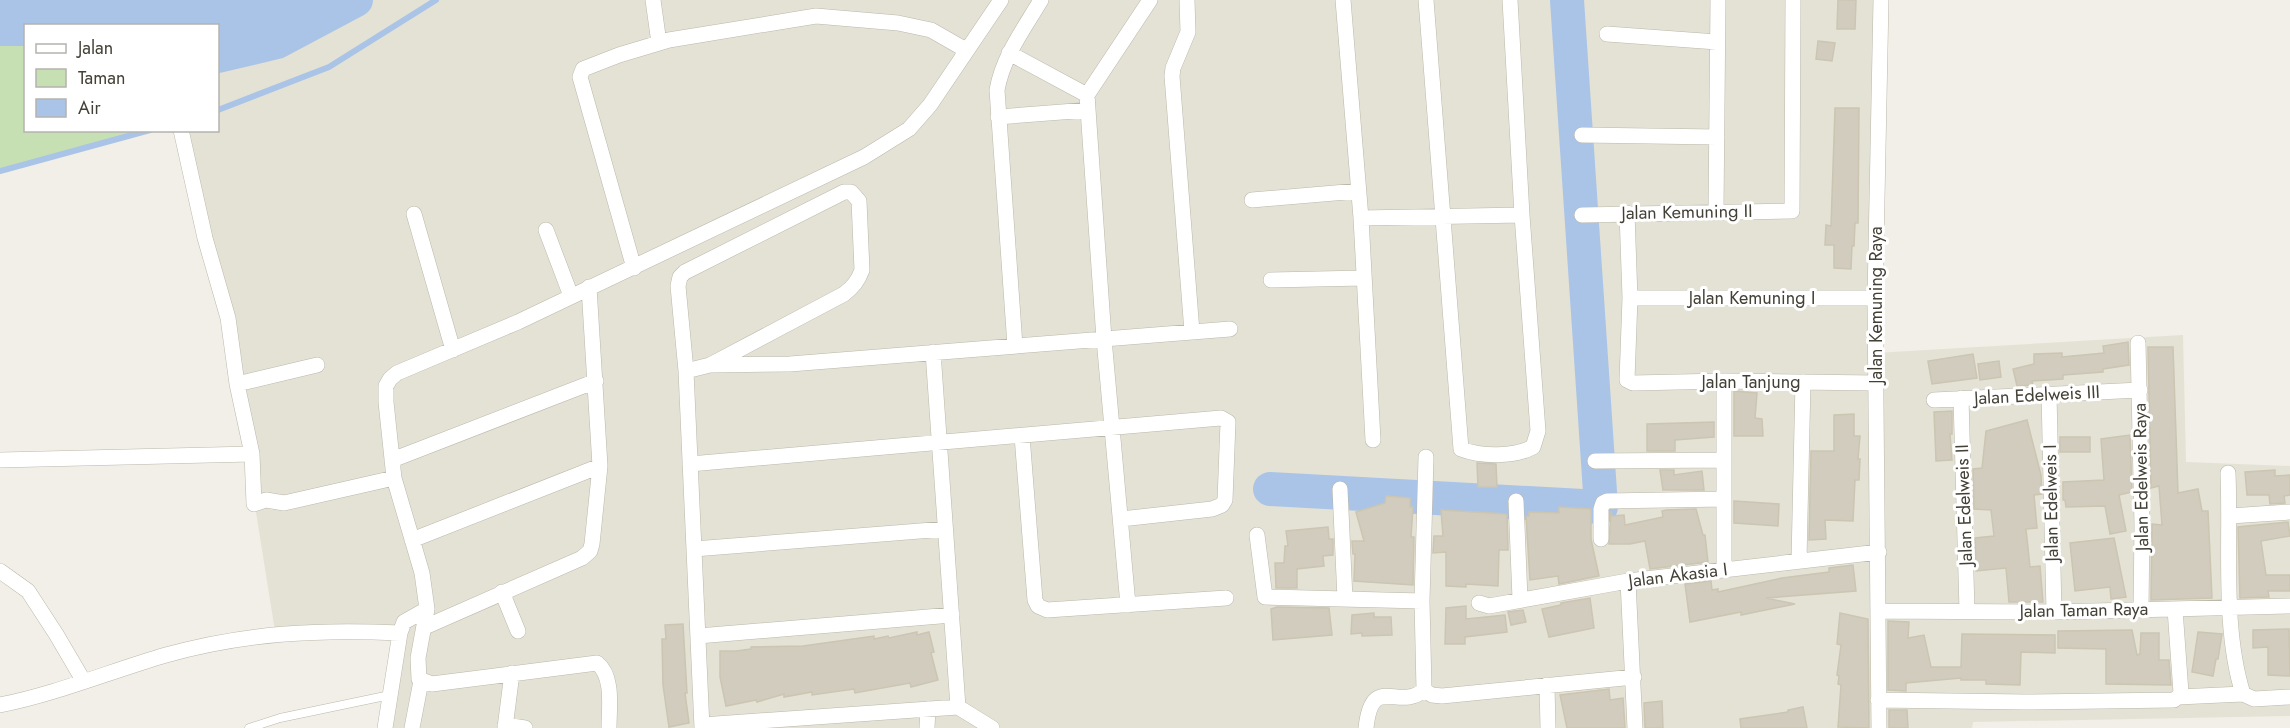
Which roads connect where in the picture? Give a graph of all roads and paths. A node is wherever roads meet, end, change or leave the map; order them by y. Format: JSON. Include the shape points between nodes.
{"nodes":[{"id":1,"x":653,"y":0,"type":"edge"},
{"id":2,"x":1001,"y":0,"type":"edge"},
{"id":3,"x":1041,"y":0,"type":"edge"},
{"id":4,"x":1150,"y":0,"type":"edge"},
{"id":5,"x":1187,"y":0,"type":"edge"},
{"id":6,"x":1343,"y":0,"type":"edge"},
{"id":7,"x":1425,"y":0,"type":"edge"},
{"id":8,"x":1510,"y":0,"type":"edge"},
{"id":9,"x":1718,"y":0,"type":"edge"},
{"id":10,"x":1793,"y":0,"type":"edge"},
{"id":11,"x":1881,"y":0,"type":"edge"},
{"id":12,"x":1607,"y":34,"type":"dead end"},
{"id":13,"x":1718,"y":42,"type":"junction"},
{"id":14,"x":659,"y":43,"type":"junction"},
{"id":15,"x":966,"y":50,"type":"junction"},
{"id":16,"x":1009,"y":52,"type":"junction"},
{"id":17,"x":1087,"y":102,"type":"junction"},
{"id":18,"x":998,"y":117,"type":"junction"},
{"id":19,"x":181,"y":132,"type":"edge"},
{"id":20,"x":1582,"y":135,"type":"dead end"},
{"id":21,"x":1717,"y":137,"type":"junction"},
{"id":22,"x":1358,"y":191,"type":"junction"},
{"id":23,"x":1252,"y":200,"type":"dead end"},
{"id":24,"x":1716,"y":211,"type":"junction"},
{"id":25,"x":1627,"y":213,"type":"junction"},
{"id":26,"x":414,"y":214,"type":"dead end"},
{"id":27,"x":1522,"y":215,"type":"junction"},
{"id":28,"x":1582,"y":215,"type":"dead end"},
{"id":29,"x":1441,"y":216,"type":"junction"},
{"id":30,"x":1361,"y":218,"type":"junction"},
{"id":31,"x":546,"y":230,"type":"dead end"},
{"id":32,"x":634,"y":268,"type":"junction"},
{"id":33,"x":1364,"y":278,"type":"junction"},
{"id":34,"x":1270,"y":280,"type":"dead end"},
{"id":35,"x":589,"y":286,"type":"junction"},
{"id":36,"x":571,"y":296,"type":"junction"},
{"id":37,"x":1630,"y":298,"type":"junction"},
{"id":38,"x":1875,"y":298,"type":"junction"},
{"id":39,"x":1230,"y":329,"type":"dead end"},
{"id":40,"x":1192,"y":332,"type":"junction"},
{"id":41,"x":1104,"y":339,"type":"junction"},
{"id":42,"x":2138,"y":343,"type":"dead end"},
{"id":43,"x":1014,"y":346,"type":"junction"},
{"id":44,"x":453,"y":350,"type":"junction"},
{"id":45,"x":933,"y":352,"type":"junction"},
{"id":46,"x":317,"y":365,"type":"dead end"},
{"id":47,"x":710,"y":365,"type":"junction"},
{"id":48,"x":686,"y":371,"type":"junction"},
{"id":49,"x":596,"y":381,"type":"junction"},
{"id":50,"x":1724,"y":381,"type":"junction"},
{"id":51,"x":1803,"y":382,"type":"junction"},
{"id":52,"x":1875,"y":383,"type":"junction"},
{"id":53,"x":237,"y":384,"type":"junction"},
{"id":54,"x":2140,"y":390,"type":"junction"},
{"id":55,"x":2049,"y":394,"type":"junction"},
{"id":56,"x":1961,"y":398,"type":"junction"},
{"id":57,"x":1934,"y":400,"type":"dead end"},
{"id":58,"x":1112,"y":427,"type":"junction"},
{"id":59,"x":1023,"y":436,"type":"junction"},
{"id":60,"x":1373,"y":440,"type":"dead end"},
{"id":61,"x":939,"y":443,"type":"junction"},
{"id":62,"x":252,"y":454,"type":"junction"},
{"id":63,"x":1426,"y":457,"type":"dead end"},
{"id":64,"x":0,"y":460,"type":"edge"},
{"id":65,"x":392,"y":460,"type":"junction"},
{"id":66,"x":1724,"y":460,"type":"junction"},
{"id":67,"x":1595,"y":461,"type":"dead end"},
{"id":68,"x":690,"y":464,"type":"junction"},
{"id":69,"x":600,"y":466,"type":"junction"},
{"id":70,"x":2228,"y":473,"type":"dead end"},
{"id":71,"x":394,"y":478,"type":"junction"},
{"id":72,"x":1340,"y":489,"type":"dead end"},
{"id":73,"x":1724,"y":499,"type":"junction"},
{"id":74,"x":1516,"y":501,"type":"dead end"},
{"id":75,"x":2290,"y":512,"type":"edge"},
{"id":76,"x":2230,"y":516,"type":"junction"},
{"id":77,"x":1121,"y":519,"type":"junction"},
{"id":78,"x":945,"y":529,"type":"junction"},
{"id":79,"x":1257,"y":535,"type":"dead end"},
{"id":80,"x":1601,"y":539,"type":"dead end"},
{"id":81,"x":412,"y":540,"type":"junction"},
{"id":82,"x":694,"y":549,"type":"junction"},
{"id":83,"x":1879,"y":552,"type":"junction"},
{"id":84,"x":1799,"y":560,"type":"junction"},
{"id":85,"x":1724,"y":568,"type":"junction"},
{"id":86,"x":0,"y":571,"type":"edge"},
{"id":87,"x":1628,"y":581,"type":"junction"},
{"id":88,"x":502,"y":592,"type":"junction"},
{"id":89,"x":1226,"y":598,"type":"dead end"},
{"id":90,"x":1345,"y":599,"type":"junction"},
{"id":91,"x":1520,"y":599,"type":"junction"},
{"id":92,"x":1422,"y":601,"type":"junction"},
{"id":93,"x":1479,"y":603,"type":"dead end"},
{"id":94,"x":1128,"y":605,"type":"junction"},
{"id":95,"x":2290,"y":606,"type":"edge"},
{"id":96,"x":2230,"y":607,"type":"junction"},
{"id":97,"x":427,"y":609,"type":"junction"},
{"id":98,"x":2175,"y":609,"type":"junction"},
{"id":99,"x":2141,"y":610,"type":"junction"},
{"id":100,"x":1878,"y":611,"type":"junction"},
{"id":101,"x":1967,"y":611,"type":"junction"},
{"id":102,"x":2054,"y":612,"type":"junction"},
{"id":103,"x":952,"y":615,"type":"junction"},
{"id":104,"x":425,"y":627,"type":"junction"},
{"id":105,"x":518,"y":631,"type":"dead end"},
{"id":106,"x":400,"y":633,"type":"junction"},
{"id":107,"x":698,"y":636,"type":"junction"},
{"id":108,"x":512,"y":674,"type":"junction"},
{"id":109,"x":1634,"y":676,"type":"junction"},
{"id":110,"x":83,"y":681,"type":"junction"},
{"id":111,"x":421,"y":681,"type":"junction"},
{"id":112,"x":1547,"y":685,"type":"junction"},
{"id":113,"x":1425,"y":690,"type":"junction"},
{"id":114,"x":2244,"y":694,"type":"junction"},
{"id":115,"x":390,"y":695,"type":"junction"},
{"id":116,"x":2178,"y":697,"type":"junction"},
{"id":117,"x":2290,"y":697,"type":"edge"},
{"id":118,"x":1878,"y":700,"type":"junction"},
{"id":119,"x":0,"y":705,"type":"edge"},
{"id":120,"x":958,"y":707,"type":"junction"},
{"id":121,"x":928,"y":709,"type":"junction"},
{"id":122,"x":835,"y":722,"type":"edge"},
{"id":123,"x":505,"y":726,"type":"edge"},
{"id":124,"x":702,"y":726,"type":"edge"},
{"id":125,"x":249,"y":728,"type":"edge"},
{"id":126,"x":385,"y":728,"type":"edge"},
{"id":127,"x":412,"y":728,"type":"edge"},
{"id":128,"x":525,"y":728,"type":"edge"},
{"id":129,"x":609,"y":728,"type":"edge"},
{"id":130,"x":927,"y":728,"type":"edge"},
{"id":131,"x":992,"y":728,"type":"edge"},
{"id":132,"x":1366,"y":728,"type":"edge"},
{"id":133,"x":1548,"y":728,"type":"edge"},
{"id":134,"x":1635,"y":728,"type":"edge"},
{"id":135,"x":1879,"y":728,"type":"edge"}],
"edges":[{"from":1,"to":14,"type":"street"},
{"from":2,"to":15,"type":"street"},
{"from":3,"to":16,"type":"street"},
{"from":4,"to":17,"type":"street"},
{"from":5,"to":40,"type":"street","via":[[1188,32],[1172,76]]},
{"from":6,"to":22,"type":"street"},
{"from":7,"to":29,"type":"street"},
{"from":8,"to":27,"type":"street"},
{"from":9,"to":13,"type":"street"},
{"from":10,"to":24,"type":"street","name":"Jalan Kemuning II","via":[[1792,211]]},
{"from":11,"to":38,"type":"street","name":"Jalan Kemuning Raya"},
{"from":12,"to":13,"type":"street"},
{"from":13,"to":21,"type":"street"},
{"from":14,"to":15,"type":"street","via":[[816,16],[931,30]]},
{"from":14,"to":32,"type":"street","via":[[583,69],[580,77]]},
{"from":15,"to":32,"type":"street","via":[[909,129],[864,157]]},
{"from":16,"to":17,"type":"street"},
{"from":16,"to":18,"type":"street","via":[[997,90]]},
{"from":17,"to":18,"type":"street"},
{"from":17,"to":41,"type":"street"},
{"from":18,"to":43,"type":"street"},
{"from":19,"to":53,"type":"street","via":[[228,318]]},
{"from":20,"to":21,"type":"street"},
{"from":21,"to":24,"type":"street"},
{"from":22,"to":23,"type":"street"},
{"from":22,"to":30,"type":"street"},
{"from":24,"to":25,"type":"street","name":"Jalan Kemuning II"},
{"from":25,"to":28,"type":"street","name":"Jalan Kemuning II"},
{"from":25,"to":37,"type":"street"},
{"from":26,"to":44,"type":"street"},
{"from":27,"to":29,"type":"street"},
{"from":27,"to":29,"type":"street","via":[[1538,431],[1533,447],[1522,452],[1487,454],[1461,449]]},
{"from":29,"to":30,"type":"street"},
{"from":30,"to":33,"type":"street"},
{"from":31,"to":36,"type":"street"},
{"from":32,"to":35,"type":"street"},
{"from":33,"to":34,"type":"street"},
{"from":33,"to":60,"type":"street"},
{"from":35,"to":36,"type":"street"},
{"from":35,"to":49,"type":"street"},
{"from":36,"to":44,"type":"street"},
{"from":37,"to":38,"type":"street","name":"Jalan Kemuning I"},
{"from":37,"to":50,"type":"street","name":"Jalan Tanjung","via":[[1627,380]]},
{"from":38,"to":52,"type":"street","name":"Jalan Kemuning Raya"},
{"from":39,"to":40,"type":"street"},
{"from":40,"to":41,"type":"street"},
{"from":41,"to":43,"type":"street"},
{"from":41,"to":58,"type":"street"},
{"from":42,"to":54,"type":"street","name":"Jalan Edelweis Raya"},
{"from":43,"to":45,"type":"street"},
{"from":44,"to":65,"type":"street","via":[[397,373],[386,386]]},
{"from":45,"to":47,"type":"street","via":[[789,364]]},
{"from":45,"to":61,"type":"street"},
{"from":46,"to":53,"type":"street"},
{"from":47,"to":48,"type":"street"},
{"from":47,"to":48,"type":"street","via":[[844,294],[859,280],[862,270],[857,196],[844,192],[680,277]]},
{"from":48,"to":68,"type":"street"},
{"from":49,"to":65,"type":"street"},
{"from":49,"to":69,"type":"street"},
{"from":50,"to":51,"type":"street","name":"Jalan Tanjung"},
{"from":50,"to":66,"type":"street"},
{"from":51,"to":52,"type":"street","name":"Jalan Tanjung"},
{"from":51,"to":84,"type":"street"},
{"from":52,"to":83,"type":"street","name":"Jalan Kemuning Raya"},
{"from":53,"to":62,"type":"street"},
{"from":54,"to":55,"type":"street","name":"Jalan Edelweis III"},
{"from":54,"to":99,"type":"street","name":"Jalan Edelweis Raya"},
{"from":55,"to":56,"type":"street","name":"Jalan Edelweis III"},
{"from":55,"to":102,"type":"street","name":"Jalan Edelweis I"},
{"from":56,"to":57,"type":"street","name":"Jalan Edelweis III"},
{"from":56,"to":101,"type":"street","name":"Jalan Edelweis II"},
{"from":58,"to":59,"type":"street"},
{"from":58,"to":77,"type":"street"},
{"from":58,"to":77,"type":"street","via":[[1221,418],[1229,426],[1222,506]]},
{"from":59,"to":61,"type":"street"},
{"from":59,"to":94,"type":"street","via":[[1038,606],[1047,610]]},
{"from":61,"to":68,"type":"street"},
{"from":61,"to":78,"type":"street"},
{"from":62,"to":64,"type":"street"},
{"from":62,"to":71,"type":"street","via":[[254,504],[267,500],[284,503]]},
{"from":63,"to":92,"type":"street"},
{"from":65,"to":71,"type":"street"},
{"from":66,"to":67,"type":"street"},
{"from":66,"to":73,"type":"street"},
{"from":68,"to":82,"type":"street"},
{"from":69,"to":81,"type":"street"},
{"from":69,"to":88,"type":"street","via":[[590,551]]},
{"from":70,"to":76,"type":"street"},
{"from":71,"to":81,"type":"street"},
{"from":72,"to":90,"type":"street"},
{"from":73,"to":80,"type":"street","via":[[1607,501],[1600,509]]},
{"from":73,"to":85,"type":"street"},
{"from":74,"to":91,"type":"street"},
{"from":75,"to":76,"type":"street"},
{"from":76,"to":96,"type":"street"},
{"from":77,"to":94,"type":"street"},
{"from":78,"to":82,"type":"street"},
{"from":78,"to":103,"type":"street"},
{"from":79,"to":90,"type":"street","via":[[1265,597]]},
{"from":81,"to":97,"type":"street"},
{"from":82,"to":107,"type":"street"},
{"from":83,"to":84,"type":"street","name":"Jalan Akasia I"},
{"from":83,"to":100,"type":"street","name":"Jalan Kemuning Raya"},
{"from":84,"to":85,"type":"street","name":"Jalan Akasia I"},
{"from":85,"to":87,"type":"street","name":"Jalan Akasia I"},
{"from":86,"to":110,"type":"street","via":[[28,591]]},
{"from":87,"to":91,"type":"street","name":"Jalan Akasia I"},
{"from":87,"to":109,"type":"street"},
{"from":88,"to":104,"type":"street"},
{"from":88,"to":105,"type":"street"},
{"from":89,"to":94,"type":"street"},
{"from":90,"to":92,"type":"street"},
{"from":91,"to":93,"type":"street","name":"Jalan Akasia I","via":[[1489,606]]},
{"from":92,"to":113,"type":"street"},
{"from":95,"to":96,"type":"street","name":"Jalan Taman Raya"},
{"from":96,"to":98,"type":"street","name":"Jalan Taman Raya"},
{"from":96,"to":114,"type":"street"},
{"from":97,"to":104,"type":"street"},
{"from":97,"to":106,"type":"street","via":[[404,622]]},
{"from":98,"to":99,"type":"street","name":"Jalan Taman Raya"},
{"from":98,"to":116,"type":"street","via":[[2181,693]]},
{"from":99,"to":102,"type":"street","name":"Jalan Taman Raya"},
{"from":100,"to":101,"type":"street","name":"Jalan Taman Raya"},
{"from":100,"to":118,"type":"street","name":"Jalan Kemuning Raya"},
{"from":101,"to":102,"type":"street","name":"Jalan Taman Raya"},
{"from":103,"to":107,"type":"street"},
{"from":103,"to":120,"type":"street"},
{"from":104,"to":111,"type":"street","via":[[418,658]]},
{"from":106,"to":110,"type":"street","via":[[275,633],[173,653]]},
{"from":106,"to":115,"type":"street"},
{"from":107,"to":124,"type":"street"},
{"from":108,"to":111,"type":"street","via":[[432,684]]},
{"from":108,"to":123,"type":"street"},
{"from":108,"to":129,"type":"street","via":[[597,663],[607,677]]},
{"from":109,"to":112,"type":"street"},
{"from":109,"to":134,"type":"street"},
{"from":110,"to":119,"type":"street"},
{"from":111,"to":127,"type":"street"},
{"from":112,"to":113,"type":"street","via":[[1442,696]]},
{"from":112,"to":133,"type":"street"},
{"from":113,"to":132,"type":"street","via":[[1417,696],[1377,698],[1371,703]]},
{"from":114,"to":116,"type":"street"},
{"from":114,"to":117,"type":"street","via":[[2254,699]]},
{"from":115,"to":125,"type":"lane"},
{"from":115,"to":126,"type":"street"},
{"from":116,"to":118,"type":"street","via":[[2025,702]]},
{"from":118,"to":135,"type":"street","name":"Jalan Kemuning Raya"},
{"from":120,"to":121,"type":"street"},
{"from":120,"to":131,"type":"street"},
{"from":121,"to":122,"type":"street"},
{"from":121,"to":130,"type":"street"},
{"from":122,"to":124,"type":"street"},
{"from":123,"to":128,"type":"street"}]}
